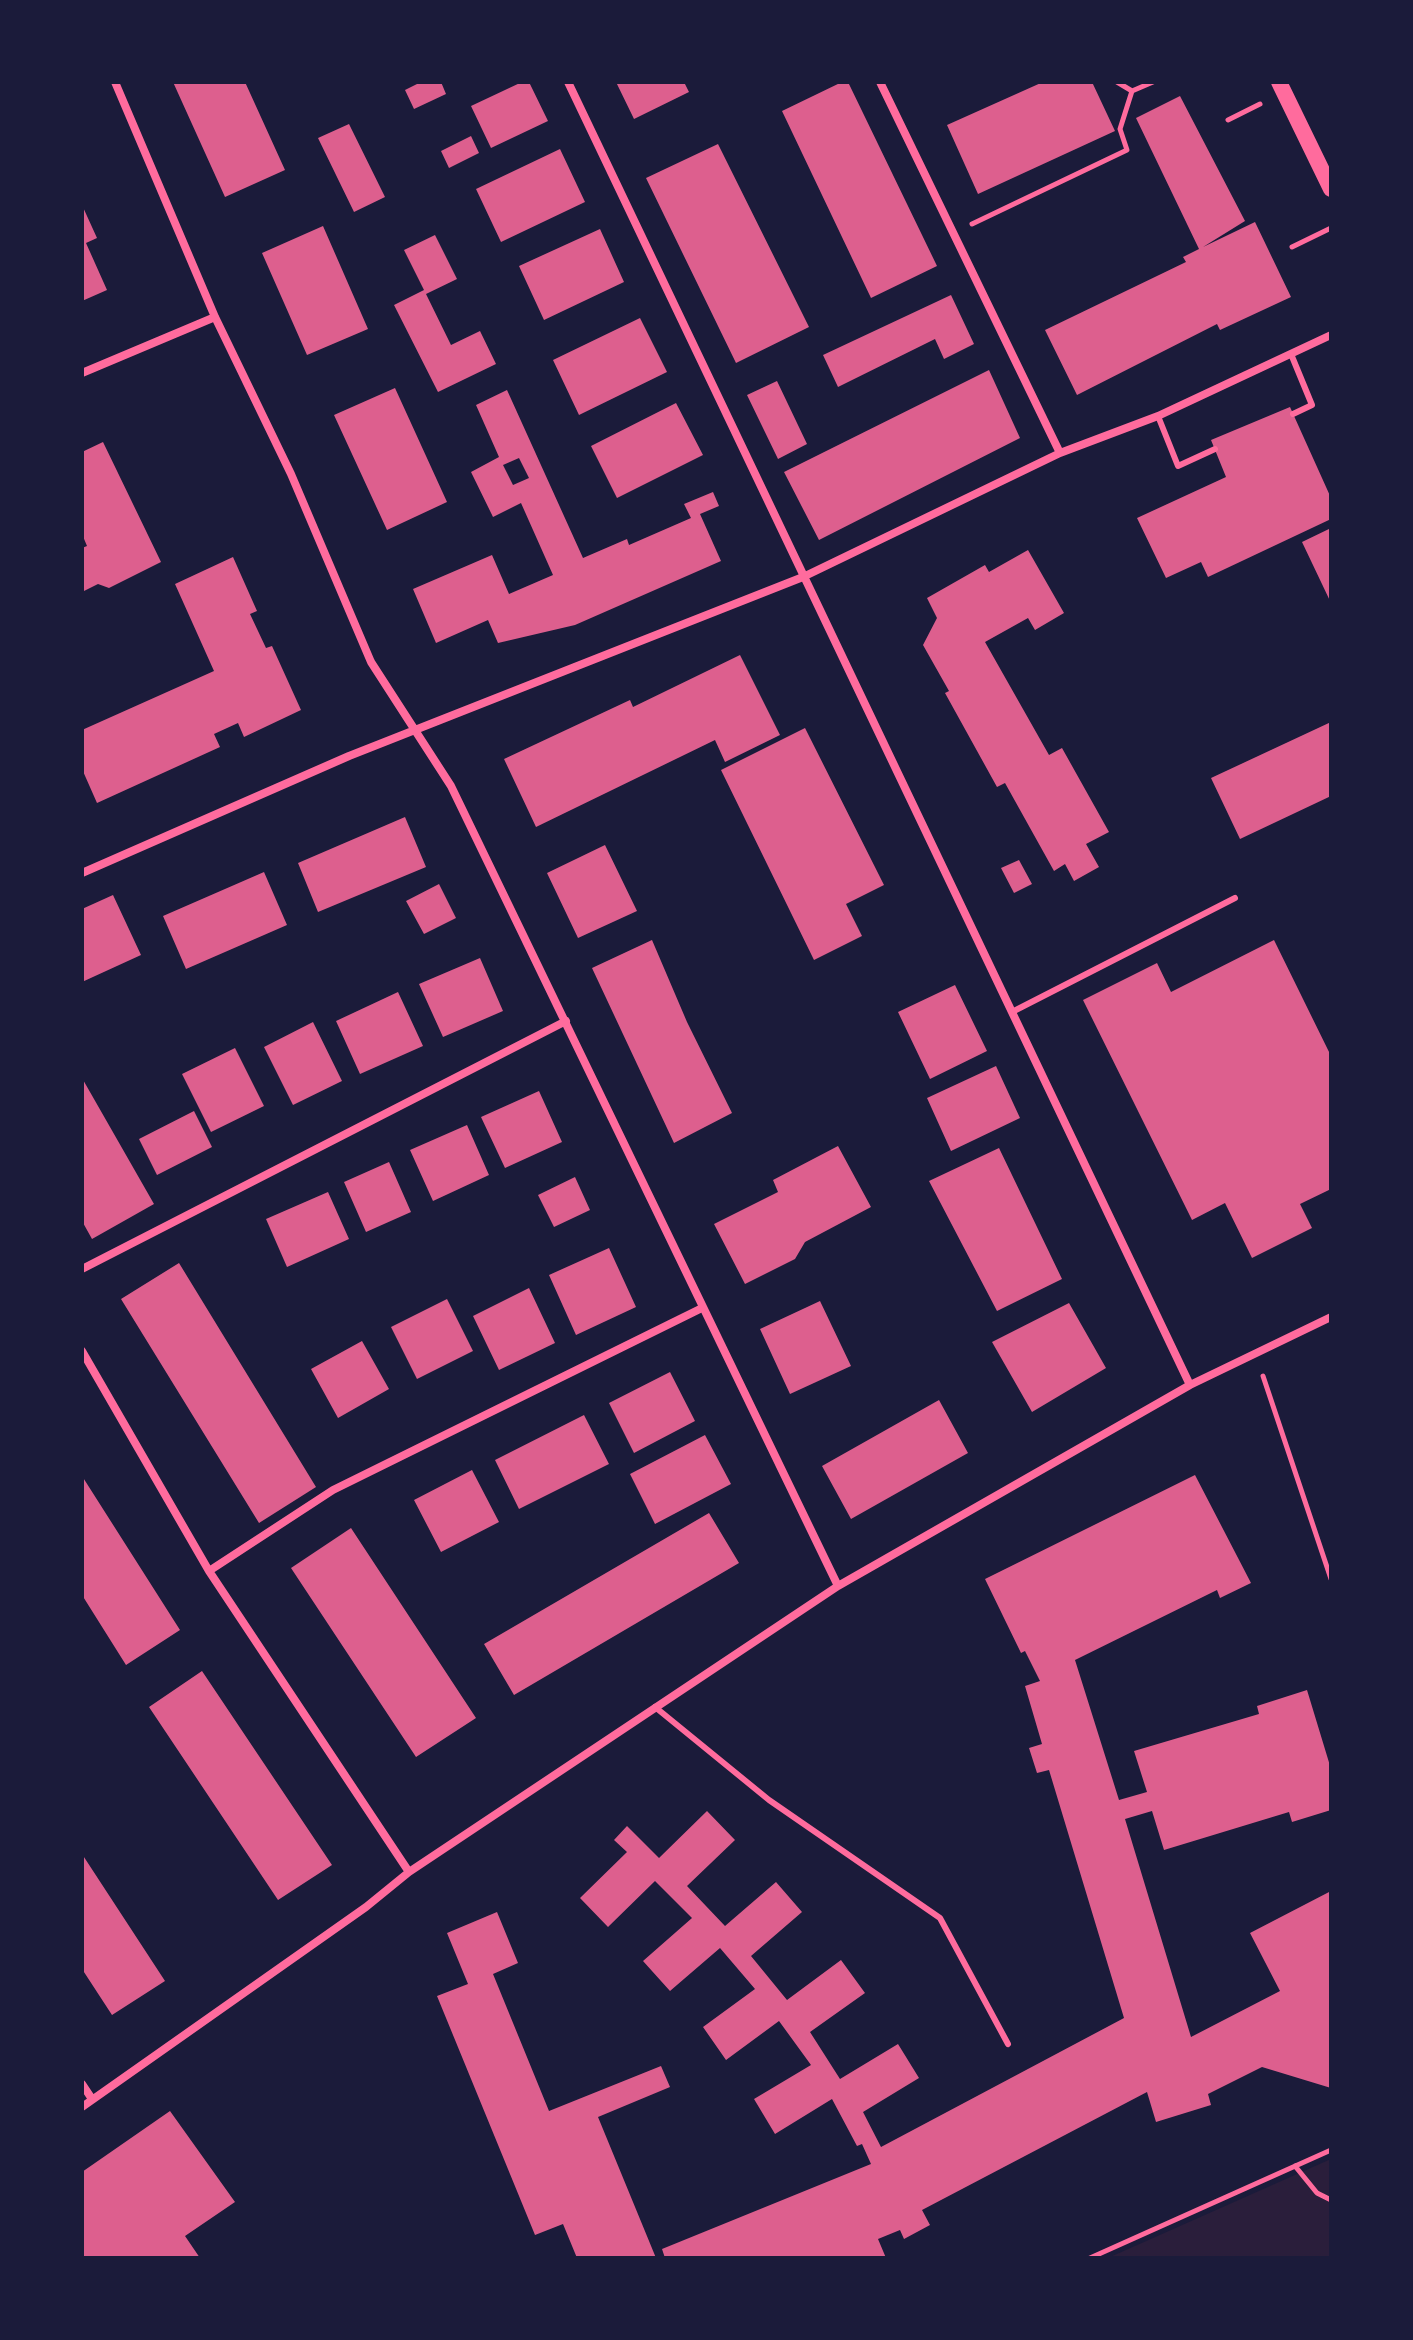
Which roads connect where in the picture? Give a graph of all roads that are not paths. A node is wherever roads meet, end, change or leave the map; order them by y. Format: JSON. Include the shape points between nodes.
{"nodes":[{"id":1,"x":115,"y":82,"type":"edge"},
{"id":2,"x":568,"y":82,"type":"edge"},
{"id":3,"x":880,"y":82,"type":"edge"},
{"id":4,"x":1282,"y":87,"type":"edge"},
{"id":5,"x":1331,"y":189,"type":"edge"},
{"id":6,"x":215,"y":317,"type":"junction"},
{"id":7,"x":1331,"y":335,"type":"edge"},
{"id":8,"x":1291,"y":354,"type":"junction"},
{"id":9,"x":82,"y":373,"type":"edge"},
{"id":10,"x":1293,"y":414,"type":"dead end"},
{"id":11,"x":1158,"y":416,"type":"junction"},
{"id":12,"x":1215,"y":449,"type":"dead end"},
{"id":13,"x":1060,"y":453,"type":"junction"},
{"id":14,"x":803,"y":577,"type":"junction"},
{"id":15,"x":415,"y":732,"type":"junction"},
{"id":16,"x":82,"y":873,"type":"edge"},
{"id":17,"x":1235,"y":898,"type":"dead end"},
{"id":18,"x":1012,"y":1012,"type":"junction"},
{"id":19,"x":566,"y":1021,"type":"junction"},
{"id":20,"x":82,"y":1269,"type":"edge"},
{"id":21,"x":702,"y":1308,"type":"junction"},
{"id":22,"x":1331,"y":1317,"type":"edge"},
{"id":23,"x":82,"y":1351,"type":"edge"},
{"id":24,"x":1190,"y":1385,"type":"junction"},
{"id":25,"x":209,"y":1571,"type":"junction"},
{"id":26,"x":838,"y":1586,"type":"junction"},
{"id":27,"x":655,"y":1707,"type":"junction"},
{"id":28,"x":409,"y":1872,"type":"junction"},
{"id":29,"x":1008,"y":2044,"type":"dead end"},
{"id":30,"x":82,"y":2084,"type":"edge"},
{"id":31,"x":92,"y":2099,"type":"junction"},
{"id":32,"x":82,"y":2107,"type":"edge"}],
"edges":[{"from":1,"to":6,"type":"street"},
{"from":2,"to":14,"type":"street"},
{"from":3,"to":13,"type":"street"},
{"from":4,"to":5,"type":"main road"},
{"from":6,"to":9,"type":"street"},
{"from":6,"to":15,"type":"street","via":[[291,474],[371,662]]},
{"from":7,"to":8,"type":"street"},
{"from":8,"to":10,"type":"lane","via":[[1312,405]]},
{"from":8,"to":11,"type":"street"},
{"from":11,"to":12,"type":"lane","via":[[1178,466]]},
{"from":11,"to":13,"type":"street"},
{"from":13,"to":14,"type":"street"},
{"from":14,"to":15,"type":"street"},
{"from":14,"to":18,"type":"street"},
{"from":15,"to":16,"type":"street"},
{"from":15,"to":19,"type":"street","via":[[451,786]]},
{"from":17,"to":18,"type":"lane"},
{"from":18,"to":24,"type":"street"},
{"from":19,"to":20,"type":"street"},
{"from":19,"to":21,"type":"street"},
{"from":21,"to":25,"type":"street","via":[[333,1490]]},
{"from":21,"to":26,"type":"street"},
{"from":22,"to":24,"type":"street"},
{"from":23,"to":25,"type":"street"},
{"from":24,"to":26,"type":"street"},
{"from":25,"to":28,"type":"street"},
{"from":26,"to":27,"type":"street"},
{"from":27,"to":28,"type":"street"},
{"from":27,"to":29,"type":"lane","via":[[781,1809],[940,1918]]},
{"from":28,"to":31,"type":"street"},
{"from":30,"to":31,"type":"street"},
{"from":31,"to":32,"type":"street"}]}
